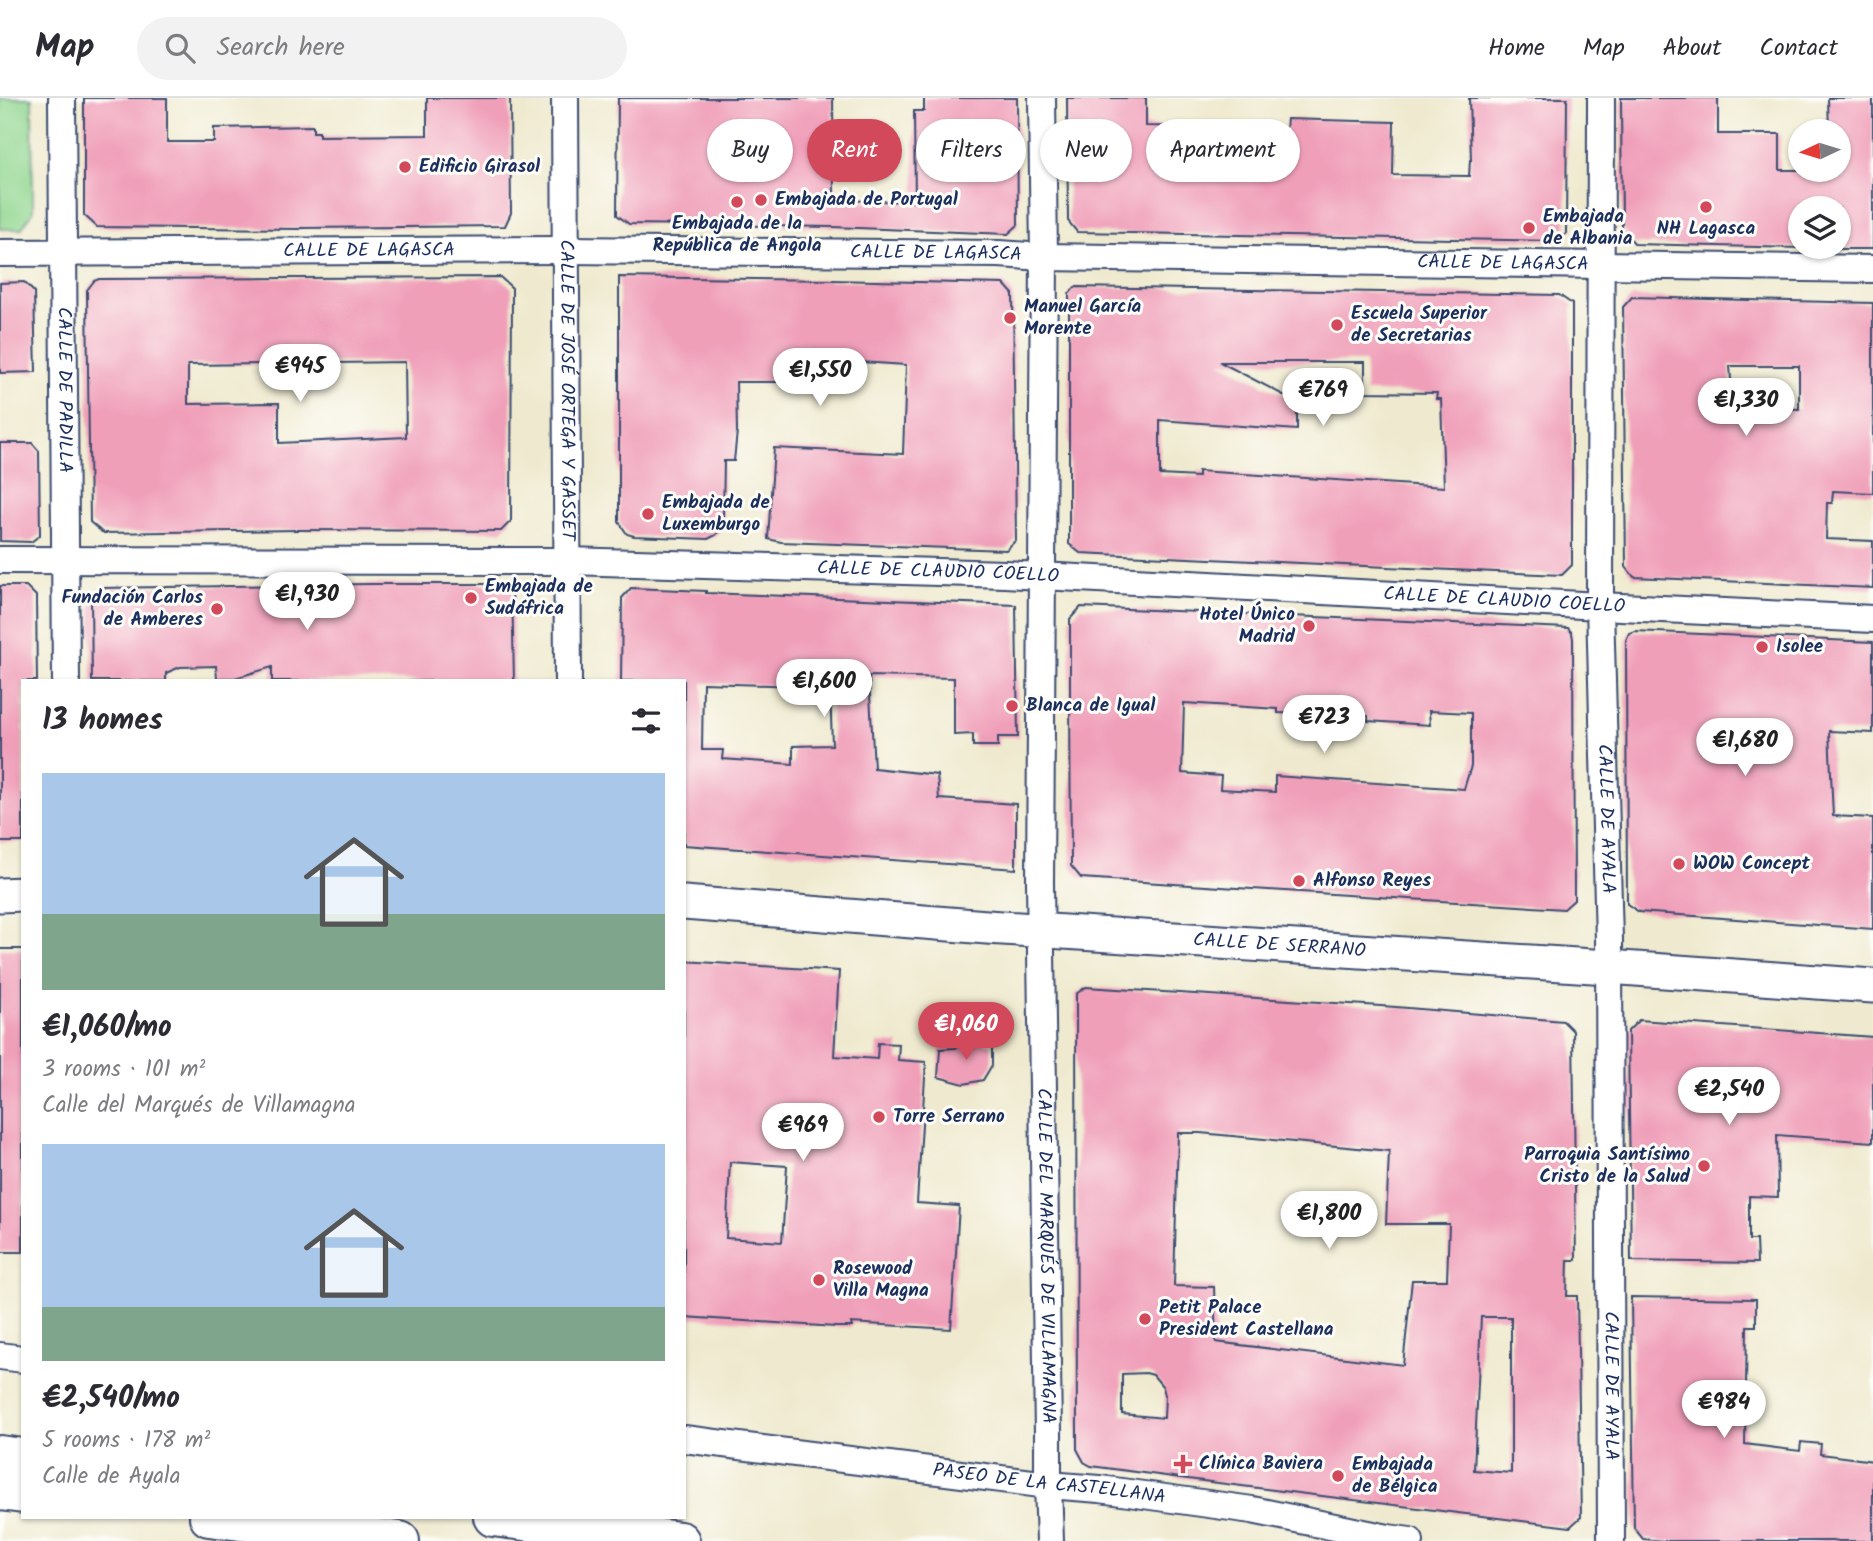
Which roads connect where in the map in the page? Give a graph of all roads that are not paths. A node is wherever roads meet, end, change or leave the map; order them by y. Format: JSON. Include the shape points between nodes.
{"nodes":[{"id":1,"x":62,"y":98,"type":"edge"},
{"id":2,"x":565,"y":98,"type":"edge"},
{"id":3,"x":1042,"y":98,"type":"edge"},
{"id":4,"x":1601,"y":98,"type":"edge"},
{"id":5,"x":566,"y":250,"type":"junction"},
{"id":6,"x":0,"y":253,"type":"edge"},
{"id":7,"x":63,"y":253,"type":"junction"},
{"id":8,"x":1044,"y":257,"type":"junction"},
{"id":9,"x":1601,"y":264,"type":"junction"},
{"id":10,"x":1873,"y":269,"type":"edge"},
{"id":11,"x":65,"y":559,"type":"junction"},
{"id":12,"x":0,"y":560,"type":"edge"},
{"id":13,"x":568,"y":561,"type":"junction"},
{"id":14,"x":1042,"y":576,"type":"junction"},
{"id":15,"x":1600,"y":606,"type":"junction"},
{"id":16,"x":1873,"y":619,"type":"edge"},
{"id":17,"x":66,"y":679,"type":"edge"},
{"id":18,"x":568,"y":679,"type":"edge"},
{"id":19,"x":21,"y":894,"type":"edge"},
{"id":20,"x":0,"y":895,"type":"edge"},
{"id":21,"x":686,"y":903,"type":"edge"},
{"id":22,"x":1041,"y":930,"type":"junction"},
{"id":23,"x":1608,"y":967,"type":"junction"},
{"id":24,"x":1873,"y":986,"type":"edge"},
{"id":25,"x":0,"y":1356,"type":"edge"},
{"id":26,"x":21,"y":1359,"type":"edge"},
{"id":27,"x":686,"y":1438,"type":"edge"},
{"id":28,"x":0,"y":1455,"type":"edge"},
{"id":29,"x":21,"y":1458,"type":"edge"},
{"id":30,"x":1048,"y":1485,"type":"junction"},
{"id":31,"x":0,"y":1491,"type":"edge"},
{"id":32,"x":21,"y":1494,"type":"edge"},
{"id":33,"x":225,"y":1519,"type":"edge"},
{"id":34,"x":506,"y":1519,"type":"edge"},
{"id":35,"x":567,"y":1528,"type":"edge"},
{"id":36,"x":400,"y":1541,"type":"edge"},
{"id":37,"x":680,"y":1541,"type":"edge"},
{"id":38,"x":1050,"y":1541,"type":"edge"},
{"id":39,"x":1410,"y":1541,"type":"edge"},
{"id":40,"x":1611,"y":1541,"type":"edge"}],
"edges":[{"from":1,"to":7,"type":"street","name":"CALLE DE PADILLA"},
{"from":2,"to":5,"type":"street","name":"CALLE DE JOSÉ ORTEGA Y GASSET"},
{"from":3,"to":8,"type":"street","name":"CALLE DEL MARQUÉS DE VILLAMAGNA"},
{"from":4,"to":9,"type":"street","name":"CALLE DE AYALA"},
{"from":5,"to":7,"type":"street","name":"CALLE DE LAGASCA"},
{"from":5,"to":8,"type":"street","name":"CALLE DE LAGASCA"},
{"from":5,"to":13,"type":"street","name":"CALLE DE JOSÉ ORTEGA Y GASSET"},
{"from":6,"to":7,"type":"street","name":"CALLE DE LAGASCA"},
{"from":7,"to":11,"type":"street","name":"CALLE DE PADILLA"},
{"from":8,"to":9,"type":"street","name":"CALLE DE LAGASCA"},
{"from":8,"to":14,"type":"street","name":"CALLE DEL MARQUÉS DE VILLAMAGNA"},
{"from":9,"to":10,"type":"street","name":"CALLE DE LAGASCA"},
{"from":9,"to":15,"type":"street","name":"CALLE DE AYALA"},
{"from":11,"to":12,"type":"street","name":"CALLE DE CLAUDIO COELLO"},
{"from":11,"to":13,"type":"street","name":"CALLE DE CLAUDIO COELLO"},
{"from":11,"to":17,"type":"street","name":"CALLE DE PADILLA"},
{"from":13,"to":14,"type":"street","name":"CALLE DE CLAUDIO COELLO"},
{"from":13,"to":18,"type":"street","name":"CALLE DE JOSÉ ORTEGA Y GASSET"},
{"from":14,"to":15,"type":"street","name":"CALLE DE CLAUDIO COELLO"},
{"from":14,"to":22,"type":"street","name":"CALLE DEL MARQUÉS DE VILLAMAGNA"},
{"from":15,"to":16,"type":"street","name":"CALLE DE CLAUDIO COELLO"},
{"from":15,"to":23,"type":"street","name":"CALLE DE AYALA"},
{"from":19,"to":20,"type":"main road"},
{"from":21,"to":22,"type":"main road","name":"CALLE DE SERRANO"},
{"from":22,"to":23,"type":"main road","name":"CALLE DE SERRANO"},
{"from":22,"to":30,"type":"street","name":"CALLE DEL MARQUÉS DE VILLAMAGNA"},
{"from":23,"to":24,"type":"main road","name":"CALLE DE SERRANO"},
{"from":23,"to":40,"type":"street","name":"CALLE DE AYALA"},
{"from":25,"to":26,"type":"street"},
{"from":27,"to":30,"type":"street","name":"PASEO DE LA CASTELLANA"},
{"from":28,"to":29,"type":"highway"},
{"from":30,"to":38,"type":"street","name":"CALLE DEL MARQUÉS DE VILLAMAGNA"},
{"from":30,"to":39,"type":"street","name":"PASEO DE LA CASTELLANA","via":[[1252,1510]]},
{"from":31,"to":32,"type":"highway"},
{"from":33,"to":36,"type":"highway"},
{"from":34,"to":35,"type":"highway"},
{"from":35,"to":37,"type":"highway"}]}
